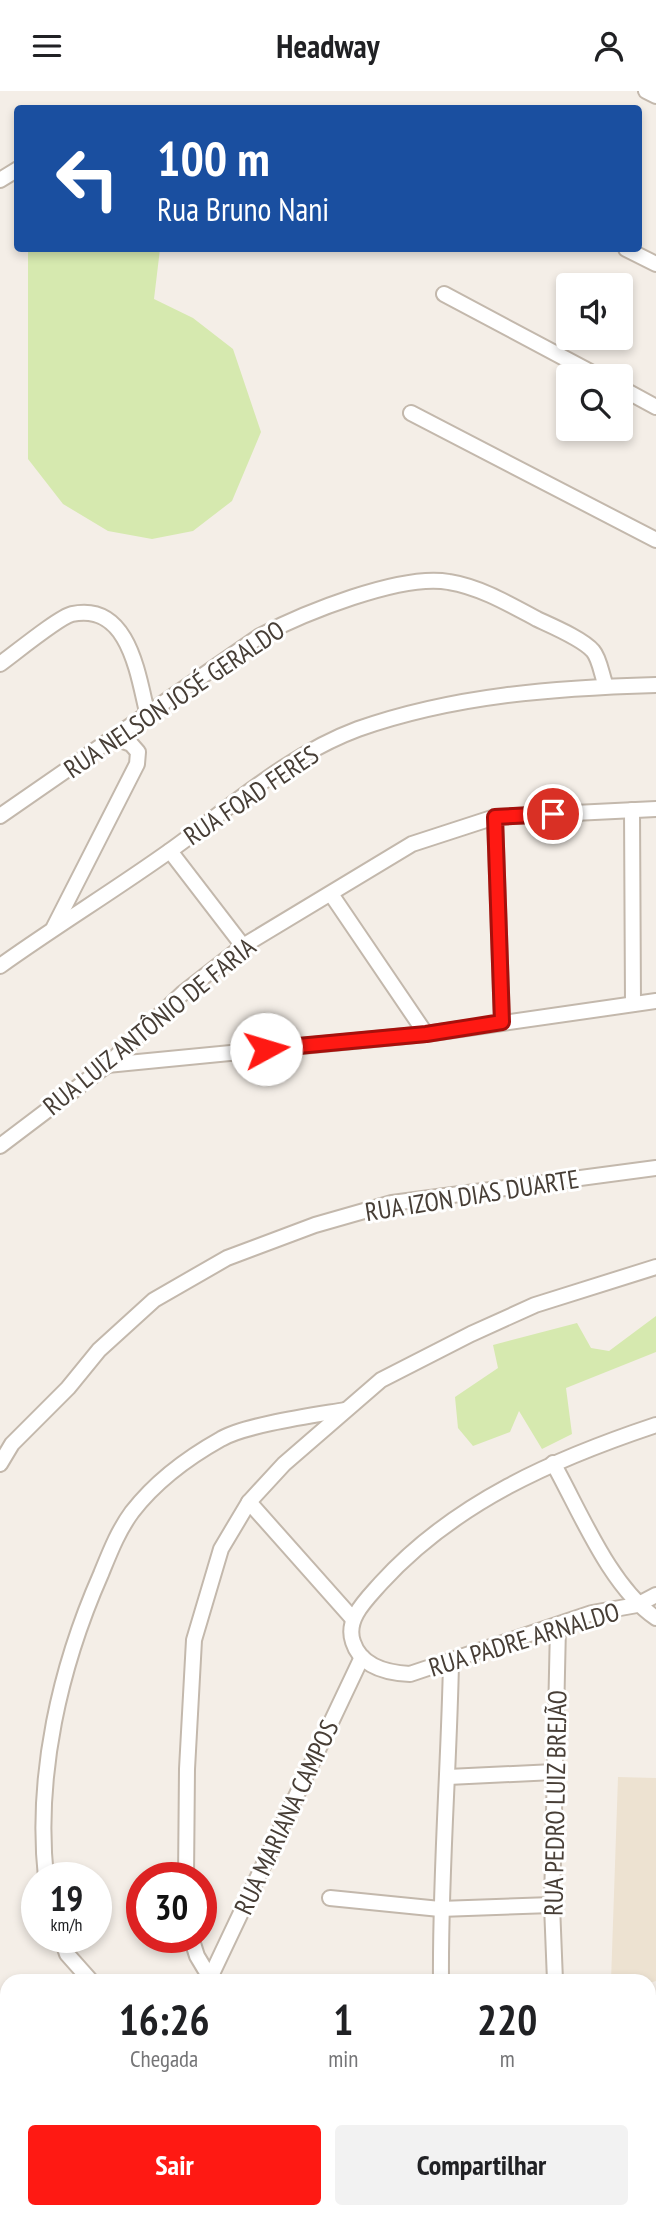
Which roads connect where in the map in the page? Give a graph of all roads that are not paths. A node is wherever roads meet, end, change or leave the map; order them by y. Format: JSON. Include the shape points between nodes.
{"nodes":[{"id":1,"x":646,"y":91,"type":"edge"},
{"id":2,"x":656,"y":96,"type":"edge"},
{"id":3,"x":632,"y":252,"type":"edge"},
{"id":4,"x":656,"y":264,"type":"edge"},
{"id":5,"x":444,"y":295,"type":"dead end"},
{"id":6,"x":575,"y":364,"type":"edge"},
{"id":7,"x":633,"y":395,"type":"edge"},
{"id":8,"x":656,"y":407,"type":"edge"},
{"id":9,"x":411,"y":413,"type":"dead end"},
{"id":10,"x":656,"y":540,"type":"edge"},
{"id":11,"x":0,"y":664,"type":"edge"},
{"id":12,"x":656,"y":685,"type":"edge"},
{"id":13,"x":606,"y":686,"type":"junction"},
{"id":14,"x":148,"y":716,"type":"junction"},
{"id":15,"x":115,"y":738,"type":"junction"},
{"id":16,"x":656,"y":809,"type":"edge"},
{"id":17,"x":632,"y":810,"type":"junction"},
{"id":18,"x":0,"y":815,"type":"edge"},
{"id":19,"x":495,"y":817,"type":"junction"},
{"id":20,"x":170,"y":851,"type":"junction"},
{"id":21,"x":331,"y":894,"type":"junction"},
{"id":22,"x":52,"y":930,"type":"junction"},
{"id":23,"x":243,"y":946,"type":"junction"},
{"id":24,"x":0,"y":967,"type":"edge"},
{"id":25,"x":656,"y":1001,"type":"edge"},
{"id":26,"x":632,"y":1004,"type":"junction"},
{"id":27,"x":502,"y":1022,"type":"junction"},
{"id":28,"x":426,"y":1034,"type":"junction"},
{"id":29,"x":107,"y":1065,"type":"junction"},
{"id":30,"x":0,"y":1146,"type":"edge"},
{"id":31,"x":656,"y":1168,"type":"edge"},
{"id":32,"x":656,"y":1267,"type":"edge"},
{"id":33,"x":346,"y":1410,"type":"junction"},
{"id":34,"x":656,"y":1425,"type":"edge"},
{"id":35,"x":6,"y":1446,"type":"edge"},
{"id":36,"x":553,"y":1463,"type":"junction"},
{"id":37,"x":0,"y":1464,"type":"edge"},
{"id":38,"x":249,"y":1502,"type":"junction"},
{"id":39,"x":656,"y":1595,"type":"edge"},
{"id":40,"x":637,"y":1605,"type":"junction"},
{"id":41,"x":656,"y":1618,"type":"edge"},
{"id":42,"x":353,"y":1619,"type":"junction"},
{"id":43,"x":558,"y":1626,"type":"junction"},
{"id":44,"x":362,"y":1657,"type":"junction"},
{"id":45,"x":451,"y":1662,"type":"junction"},
{"id":46,"x":554,"y":1772,"type":"junction"},
{"id":47,"x":449,"y":1777,"type":"junction"},
{"id":48,"x":44,"y":1862,"type":"edge"},
{"id":49,"x":186,"y":1862,"type":"edge"},
{"id":50,"x":330,"y":1898,"type":"dead end"},
{"id":51,"x":552,"y":1905,"type":"junction"},
{"id":52,"x":440,"y":1909,"type":"junction"},
{"id":53,"x":67,"y":1953,"type":"edge"},
{"id":54,"x":196,"y":1953,"type":"edge"},
{"id":55,"x":85,"y":1974,"type":"edge"},
{"id":56,"x":208,"y":1974,"type":"edge"},
{"id":57,"x":214,"y":1974,"type":"edge"},
{"id":58,"x":441,"y":1974,"type":"edge"},
{"id":59,"x":555,"y":1974,"type":"edge"}],
"edges":[{"from":1,"to":2,"type":"street"},
{"from":3,"to":4,"type":"street"},
{"from":5,"to":6,"type":"street"},
{"from":7,"to":8,"type":"street"},
{"from":9,"to":10,"type":"street"},
{"from":11,"to":14,"type":"street","via":[[72,614],[102,617],[118,627],[131,652]]},
{"from":12,"to":13,"type":"street","name":"RUA FOAD FERES"},
{"from":13,"to":14,"type":"street","name":"RUA NELSON JOSÉ GERALDO","via":[[593,652],[499,599],[445,581],[411,583],[296,617],[260,636]]},
{"from":13,"to":20,"type":"street","name":"RUA FOAD FERES","via":[[492,695],[356,730],[275,773]]},
{"from":14,"to":15,"type":"street","name":"RUA NELSON JOSÉ GERALDO"},
{"from":15,"to":18,"type":"street","name":"RUA NELSON JOSÉ GERALDO"},
{"from":15,"to":22,"type":"street","via":[[138,752],[137,764]]},
{"from":16,"to":17,"type":"street","name":"RUA LUIZ ANTÔNIO DE FARIA"},
{"from":17,"to":19,"type":"street","name":"RUA LUIZ ANTÔNIO DE FARIA"},
{"from":17,"to":26,"type":"street"},
{"from":19,"to":21,"type":"street","name":"RUA LUIZ ANTÔNIO DE FARIA","via":[[412,844]]},
{"from":19,"to":27,"type":"street"},
{"from":20,"to":22,"type":"street","name":"RUA FOAD FERES"},
{"from":20,"to":23,"type":"street"},
{"from":21,"to":23,"type":"street","name":"RUA LUIZ ANTÔNIO DE FARIA"},
{"from":21,"to":28,"type":"street"},
{"from":22,"to":24,"type":"street","name":"RUA FOAD FERES"},
{"from":23,"to":29,"type":"street","name":"RUA LUIZ ANTÔNIO DE FARIA","via":[[183,993]]},
{"from":25,"to":26,"type":"street"},
{"from":26,"to":27,"type":"street"},
{"from":27,"to":28,"type":"street"},
{"from":28,"to":29,"type":"street"},
{"from":29,"to":30,"type":"street","name":"RUA LUIZ ANTÔNIO DE FARIA"},
{"from":31,"to":35,"type":"street","name":"RUA IZON DIAS DUARTE","via":[[392,1203],[227,1258],[154,1300]]},
{"from":32,"to":33,"type":"street","via":[[535,1305],[471,1334],[381,1380]]},
{"from":33,"to":38,"type":"street"},
{"from":33,"to":48,"type":"street","via":[[224,1437],[166,1475],[121,1529],[87,1604],[54,1715]]},
{"from":34,"to":36,"type":"street"},
{"from":35,"to":37,"type":"street","name":"RUA IZON DIAS DUARTE"},
{"from":36,"to":40,"type":"street"},
{"from":36,"to":42,"type":"street","via":[[463,1512],[395,1568]]},
{"from":38,"to":42,"type":"street"},
{"from":38,"to":49,"type":"street","via":[[221,1549],[194,1640]]},
{"from":39,"to":40,"type":"street","name":"RUA PADRE ARNALDO"},
{"from":40,"to":41,"type":"street"},
{"from":40,"to":43,"type":"street","name":"RUA PADRE ARNALDO","via":[[592,1612]]},
{"from":42,"to":44,"type":"street","via":[[351,1634]]},
{"from":43,"to":45,"type":"street","name":"RUA PADRE ARNALDO"},
{"from":43,"to":46,"type":"street","name":"RUA PEDRO LUIZ BREJÃO"},
{"from":44,"to":45,"type":"street","name":"RUA PADRE ARNALDO","via":[[384,1671],[410,1674]]},
{"from":44,"to":57,"type":"street","name":"RUA MARIANA CAMPOS"},
{"from":45,"to":47,"type":"street"},
{"from":46,"to":47,"type":"street"},
{"from":46,"to":51,"type":"street","name":"RUA PEDRO LUIZ BREJÃO"},
{"from":47,"to":52,"type":"street"},
{"from":50,"to":52,"type":"street"},
{"from":51,"to":52,"type":"street"},
{"from":51,"to":59,"type":"street","name":"RUA PEDRO LUIZ BREJÃO"},
{"from":52,"to":58,"type":"street"},
{"from":53,"to":55,"type":"street"},
{"from":54,"to":56,"type":"street"}]}
